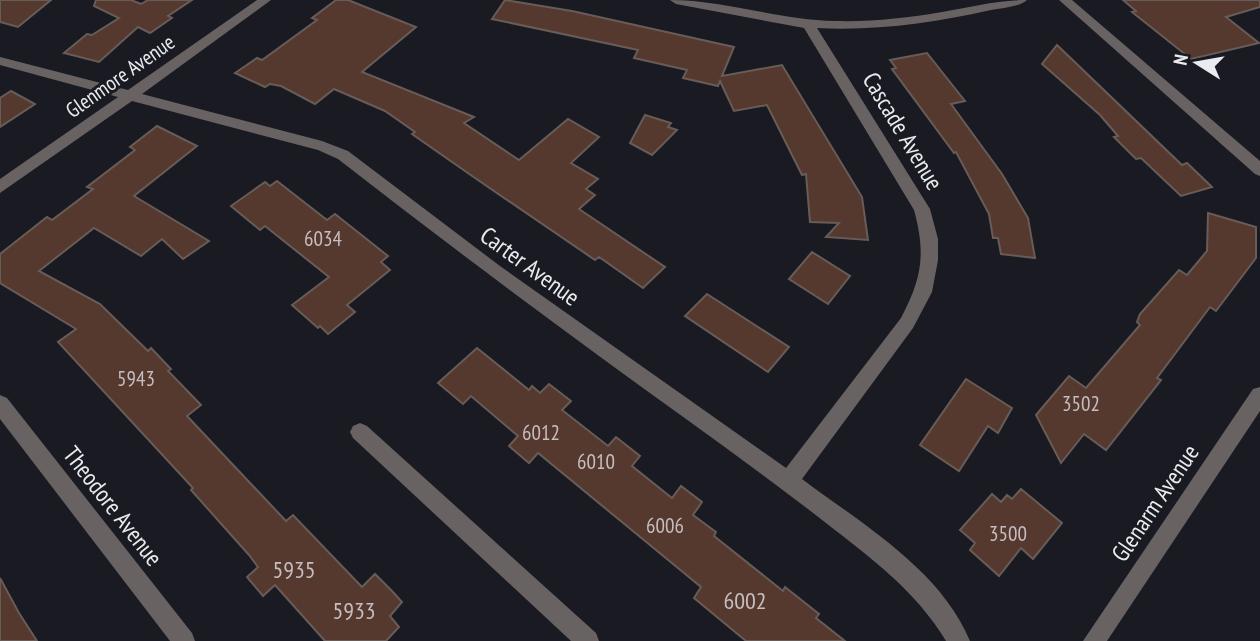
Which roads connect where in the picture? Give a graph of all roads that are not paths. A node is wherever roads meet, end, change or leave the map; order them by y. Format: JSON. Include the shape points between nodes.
{"nodes":[{"id":1,"x":265,"y":0,"type":"edge"},
{"id":2,"x":676,"y":0,"type":"edge"},
{"id":3,"x":1021,"y":0,"type":"edge"},
{"id":4,"x":1065,"y":0,"type":"edge"},
{"id":5,"x":808,"y":24,"type":"junction"},
{"id":6,"x":0,"y":61,"type":"edge"},
{"id":7,"x":127,"y":96,"type":"junction"},
{"id":8,"x":1260,"y":170,"type":"edge"},
{"id":9,"x":0,"y":187,"type":"edge"},
{"id":10,"x":1260,"y":395,"type":"edge"},
{"id":11,"x":0,"y":404,"type":"edge"},
{"id":12,"x":360,"y":432,"type":"dead end"},
{"id":13,"x":788,"y":481,"type":"junction"},
{"id":14,"x":184,"y":641,"type":"edge"},
{"id":15,"x":588,"y":641,"type":"edge"},
{"id":16,"x":958,"y":641,"type":"edge"},
{"id":17,"x":1094,"y":641,"type":"edge"}],
"edges":[{"from":1,"to":7,"type":"street","name":"Glenmore Avenue"},
{"from":2,"to":5,"type":"street"},
{"from":3,"to":5,"type":"street","via":[[911,22]]},
{"from":4,"to":8,"type":"street"},
{"from":5,"to":13,"type":"street","name":"Cascade Avenue","via":[[922,209],[930,260],[923,292],[907,323]]},
{"from":6,"to":7,"type":"street","name":"Carter Avenue"},
{"from":7,"to":9,"type":"street","name":"Glenmore Avenue"},
{"from":7,"to":13,"type":"street","name":"Carter Avenue","via":[[343,155],[494,271]]},
{"from":10,"to":17,"type":"street","name":"Glenarm Avenue"},
{"from":11,"to":14,"type":"street","name":"Theodore Avenue"},
{"from":12,"to":15,"type":"street"},
{"from":13,"to":16,"type":"street","name":"Carter Avenue","via":[[914,580]]}]}
